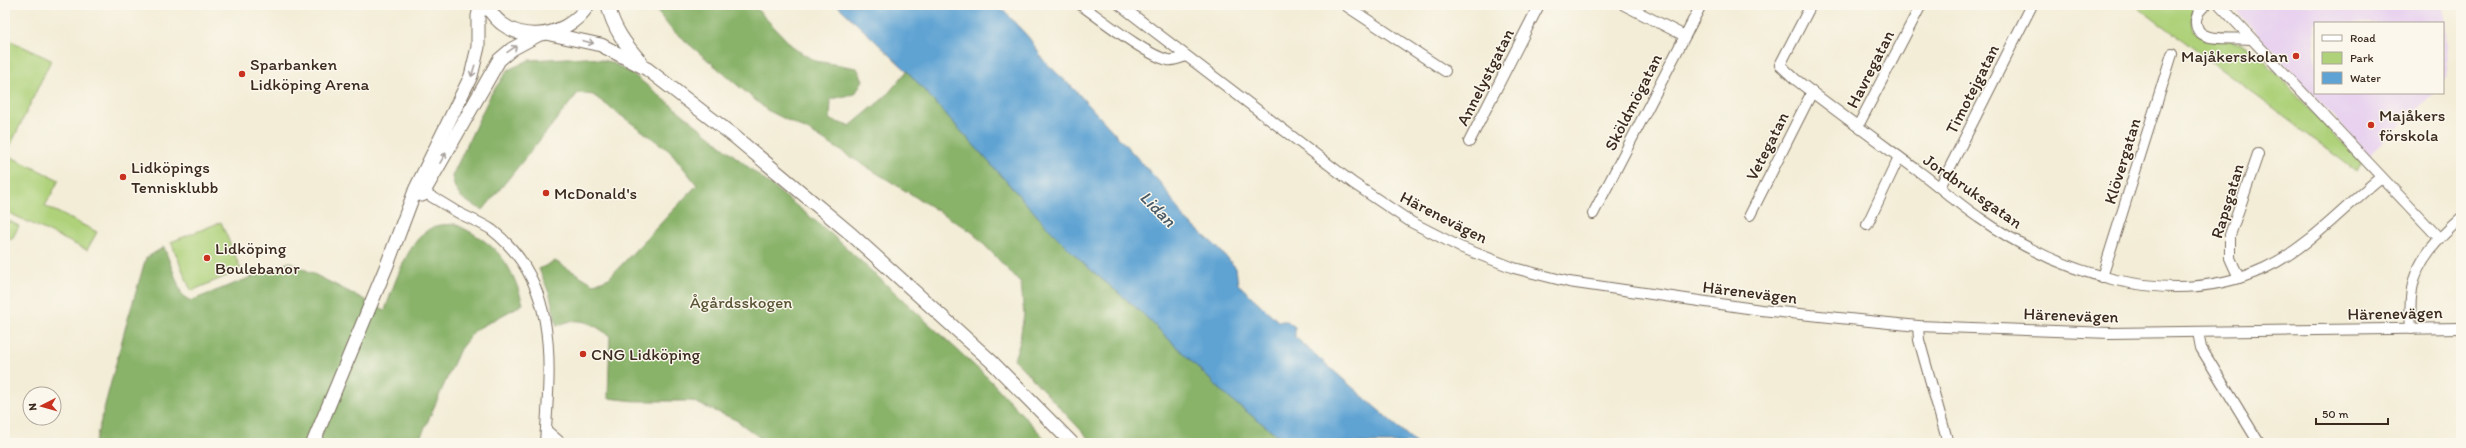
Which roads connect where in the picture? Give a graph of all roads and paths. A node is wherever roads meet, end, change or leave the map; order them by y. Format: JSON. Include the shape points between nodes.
{"nodes":[{"id":1,"x":481,"y":5,"type":"edge"},
{"id":2,"x":487,"y":5,"type":"edge"},
{"id":3,"x":588,"y":5,"type":"edge"},
{"id":4,"x":608,"y":5,"type":"edge"},
{"id":5,"x":1082,"y":5,"type":"edge"},
{"id":6,"x":1120,"y":5,"type":"edge"},
{"id":7,"x":1345,"y":5,"type":"edge"},
{"id":8,"x":1539,"y":5,"type":"edge"},
{"id":9,"x":1624,"y":5,"type":"edge"},
{"id":10,"x":1701,"y":5,"type":"edge"},
{"id":11,"x":1811,"y":5,"type":"edge"},
{"id":12,"x":1921,"y":5,"type":"edge"},
{"id":13,"x":2032,"y":5,"type":"edge"},
{"id":14,"x":2206,"y":5,"type":"edge"},
{"id":15,"x":2220,"y":5,"type":"edge"},
{"id":16,"x":544,"y":35,"type":"junction"},
{"id":17,"x":1685,"y":36,"type":"junction"},
{"id":18,"x":2251,"y":39,"type":"junction"},
{"id":19,"x":2172,"y":54,"type":"dead end"},
{"id":20,"x":1186,"y":56,"type":"junction"},
{"id":21,"x":647,"y":69,"type":"junction"},
{"id":22,"x":1445,"y":71,"type":"dead end"},
{"id":23,"x":1812,"y":92,"type":"junction"},
{"id":24,"x":1858,"y":126,"type":"junction"},
{"id":25,"x":1469,"y":142,"type":"dead end"},
{"id":26,"x":2258,"y":154,"type":"dead end"},
{"id":27,"x":1899,"y":157,"type":"junction"},
{"id":28,"x":2380,"y":178,"type":"junction"},
{"id":29,"x":1940,"y":187,"type":"junction"},
{"id":30,"x":420,"y":190,"type":"junction"},
{"id":31,"x":1593,"y":214,"type":"dead end"},
{"id":32,"x":1750,"y":214,"type":"dead end"},
{"id":33,"x":2461,"y":218,"type":"edge"},
{"id":34,"x":1867,"y":225,"type":"dead end"},
{"id":35,"x":2438,"y":238,"type":"junction"},
{"id":36,"x":2102,"y":277,"type":"junction"},
{"id":37,"x":2239,"y":278,"type":"junction"},
{"id":38,"x":1918,"y":326,"type":"junction"},
{"id":39,"x":2461,"y":328,"type":"edge"},
{"id":40,"x":2411,"y":329,"type":"junction"},
{"id":41,"x":2198,"y":332,"type":"junction"},
{"id":42,"x":546,"y":430,"type":"junction"},
{"id":43,"x":314,"y":443,"type":"edge"},
{"id":44,"x":545,"y":443,"type":"edge"},
{"id":45,"x":561,"y":443,"type":"edge"},
{"id":46,"x":1072,"y":443,"type":"edge"},
{"id":47,"x":1948,"y":443,"type":"edge"},
{"id":48,"x":2259,"y":443,"type":"edge"}],
"edges":[{"from":1,"to":30,"type":"main road","one_way":true,"via":[[478,16],[478,47],[471,76]]},
{"from":2,"to":16,"type":"main road","via":[[504,25],[526,34]]},
{"from":3,"to":16,"type":"main road","via":[[569,26]]},
{"from":4,"to":21,"type":"main road","via":[[614,24],[625,44]]},
{"from":5,"to":20,"type":"street","via":[[1109,26],[1163,58],[1175,60]]},
{"from":6,"to":20,"type":"street","name":"Härenevägen"},
{"from":7,"to":22,"type":"street"},
{"from":8,"to":25,"type":"street","name":"Annelystgatan"},
{"from":9,"to":17,"type":"street"},
{"from":10,"to":17,"type":"street","name":"Sköldmögatan"},
{"from":11,"to":23,"type":"street","name":"Jordbruksgatan","via":[[1780,65]]},
{"from":12,"to":24,"type":"street","name":"Havregatan"},
{"from":13,"to":29,"type":"street","name":"Timotejgatan"},
{"from":14,"to":18,"type":"street","via":[[2196,17],[2202,35],[2209,38]]},
{"from":15,"to":18,"type":"street"},
{"from":16,"to":21,"type":"main road","one_way":true,"via":[[601,45]]},
{"from":30,"to":16,"type":"main road","one_way":true,"via":[[499,60],[512,49]]},
{"from":17,"to":31,"type":"street","name":"Sköldmögatan"},
{"from":18,"to":28,"type":"street"},
{"from":19,"to":36,"type":"street","name":"Klövergatan"},
{"from":20,"to":38,"type":"street","name":"Härenevägen","via":[[1353,183],[1411,222],[1460,247],[1514,268],[1569,282],[1635,293],[1761,310]]},
{"from":21,"to":46,"type":"main road","via":[[735,137],[850,234],[991,361]]},
{"from":23,"to":24,"type":"street","name":"Jordbruksgatan"},
{"from":23,"to":32,"type":"street","name":"Vetegatan"},
{"from":24,"to":27,"type":"street","name":"Jordbruksgatan"},
{"from":26,"to":37,"type":"street","name":"Rapsgatan","via":[[2230,235],[2230,258]]},
{"from":27,"to":29,"type":"street","name":"Jordbruksgatan"},
{"from":27,"to":34,"type":"street"},
{"from":28,"to":35,"type":"street"},
{"from":28,"to":37,"type":"street","name":"Jordbruksgatan","via":[[2289,255]]},
{"from":29,"to":36,"type":"street","name":"Jordbruksgatan","via":[[1977,217],[2022,244],[2069,266]]},
{"from":30,"to":42,"type":"street","via":[[491,230],[526,266],[544,312],[548,350]]},
{"from":30,"to":43,"type":"main road"},
{"from":33,"to":35,"type":"street"},
{"from":35,"to":40,"type":"street","via":[[2421,265],[2412,287]]},
{"from":36,"to":37,"type":"street","name":"Jordbruksgatan","via":[[2152,286],[2180,287],[2218,284]]},
{"from":38,"to":41,"type":"street","name":"Härenevägen","via":[[2110,333]]},
{"from":38,"to":47,"type":"street"},
{"from":39,"to":40,"type":"street","name":"Härenevägen"},
{"from":40,"to":41,"type":"street","name":"Härenevägen"},
{"from":41,"to":48,"type":"street","via":[[2200,348]]},
{"from":42,"to":44,"type":"street"},
{"from":42,"to":45,"type":"street"}]}
